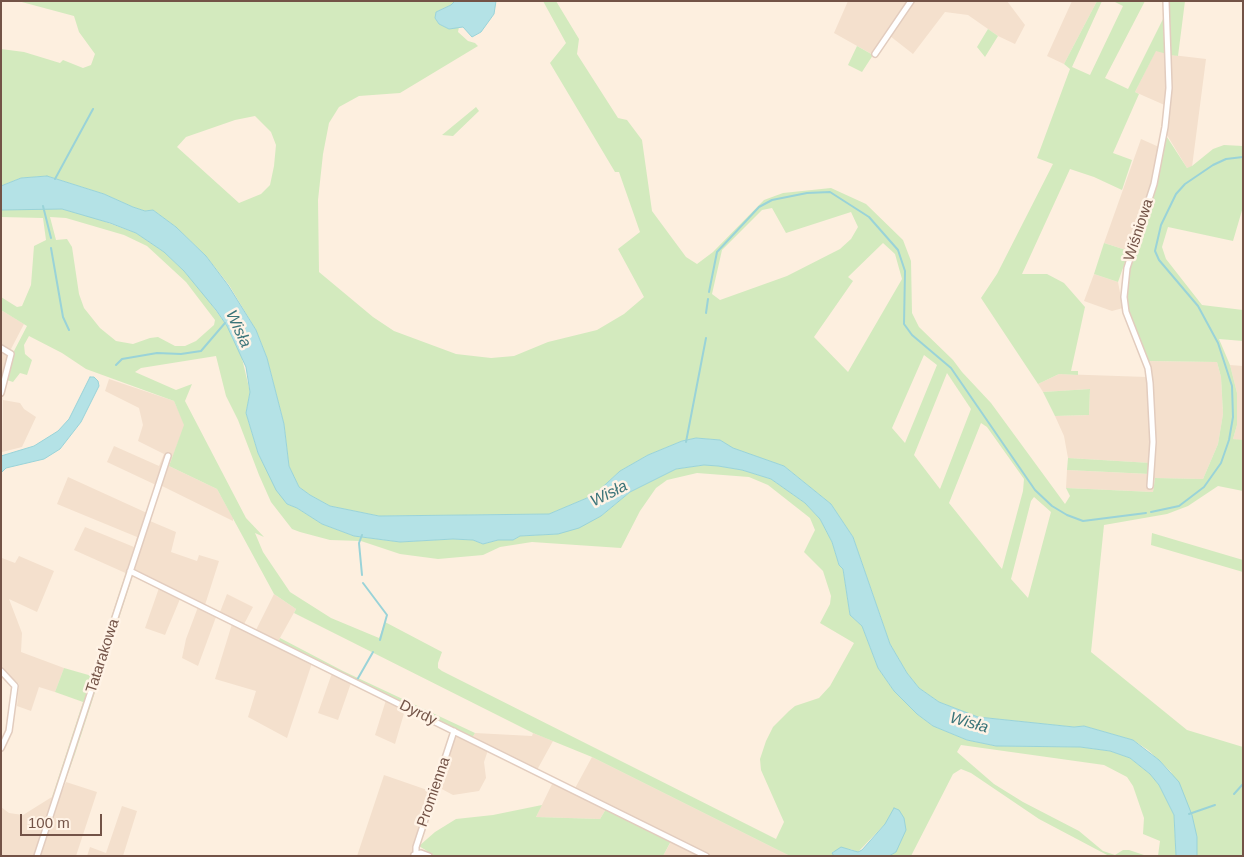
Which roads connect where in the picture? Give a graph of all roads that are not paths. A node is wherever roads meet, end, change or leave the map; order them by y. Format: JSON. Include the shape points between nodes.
{"nodes":[{"id":1,"x":911,"y":1,"type":"edge"},
{"id":2,"x":1166,"y":1,"type":"edge"},
{"id":3,"x":875,"y":54,"type":"dead end"},
{"id":4,"x":1,"y":348,"type":"edge"},
{"id":5,"x":1,"y":393,"type":"edge"},
{"id":6,"x":168,"y":456,"type":"dead end"},
{"id":7,"x":1150,"y":486,"type":"dead end"},
{"id":8,"x":130,"y":571,"type":"junction"},
{"id":9,"x":1,"y":671,"type":"edge"},
{"id":10,"x":454,"y":731,"type":"junction"},
{"id":11,"x":1,"y":748,"type":"edge"},
{"id":12,"x":415,"y":855,"type":"edge"},
{"id":13,"x":37,"y":856,"type":"edge"},
{"id":14,"x":428,"y":856,"type":"edge"},
{"id":15,"x":706,"y":856,"type":"edge"}],
"edges":[{"from":1,"to":3,"type":"street"},
{"from":2,"to":7,"type":"street","name":"Wiśniowa","via":[[1169,88],[1164,127],[1154,184],[1126,268],[1124,297],[1126,312],[1148,368],[1153,442]]},
{"from":4,"to":5,"type":"street","via":[[10,352],[11,357]]},
{"from":6,"to":8,"type":"street","name":"Tatarakowa"},
{"from":8,"to":10,"type":"street","name":"Dyrdy"},
{"from":8,"to":13,"type":"street","name":"Tatarakowa"},
{"from":9,"to":11,"type":"street","via":[[15,686],[9,731]]},
{"from":10,"to":12,"type":"street","name":"Promienna"},
{"from":10,"to":15,"type":"street","name":"Dyrdy"},
{"from":12,"to":14,"type":"street"}]}
